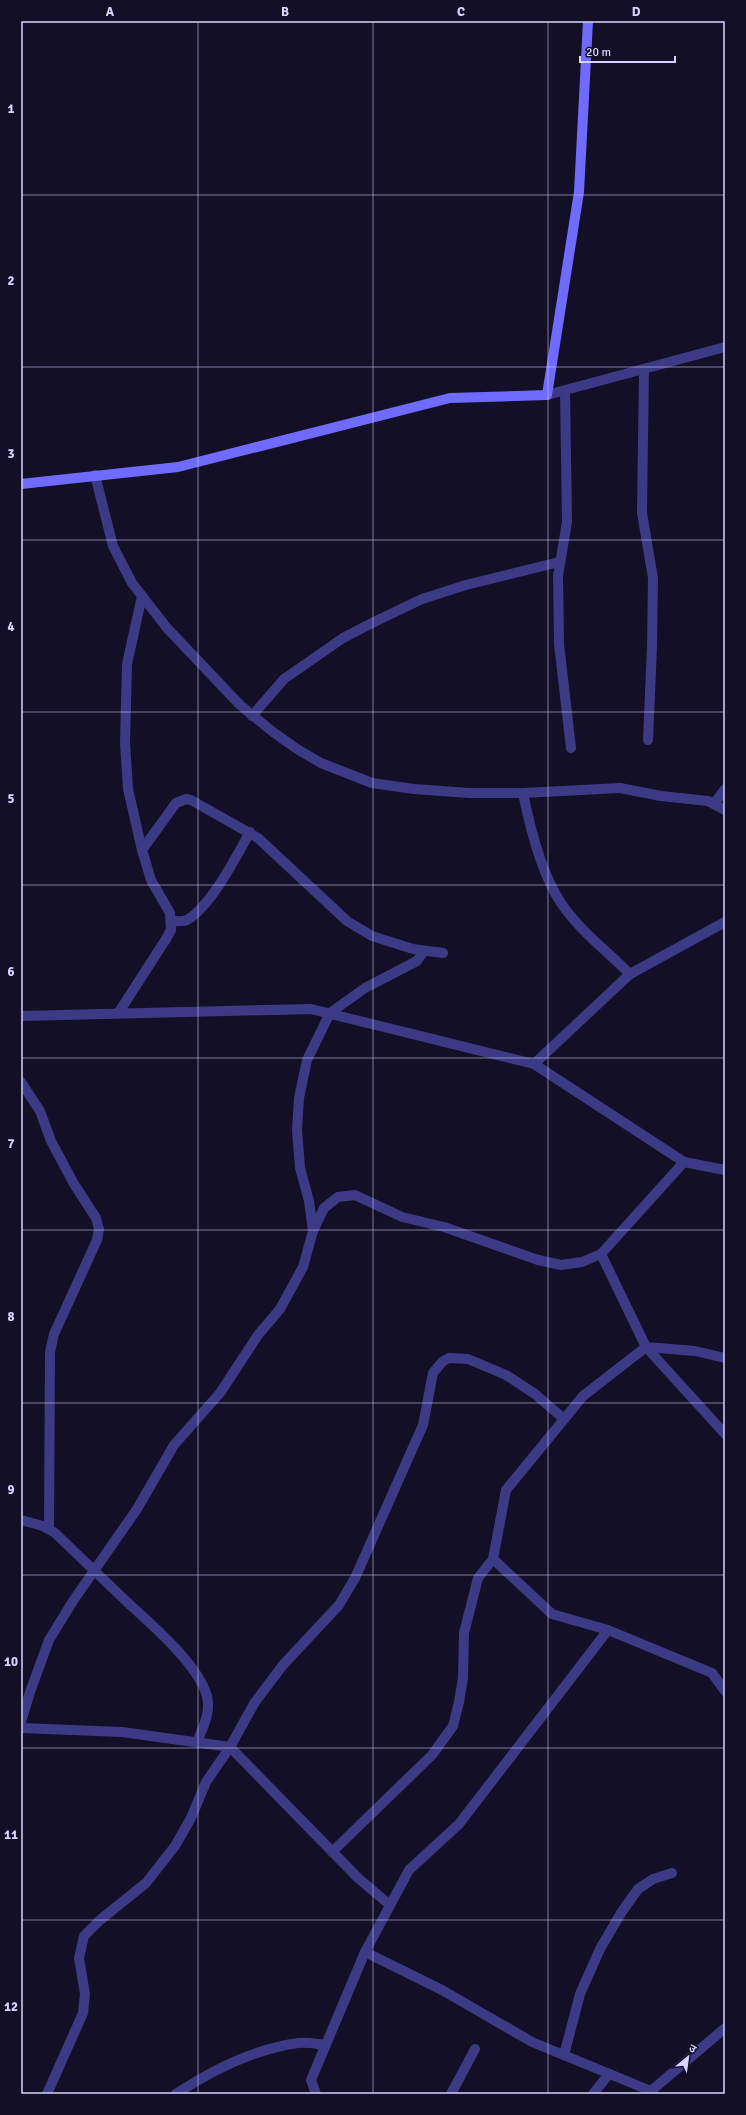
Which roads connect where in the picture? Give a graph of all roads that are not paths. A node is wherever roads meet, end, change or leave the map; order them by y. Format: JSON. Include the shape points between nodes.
{"nodes":[{"id":1,"x":588,"y":21,"type":"edge"},
{"id":2,"x":725,"y":347,"type":"edge"},
{"id":3,"x":644,"y":369,"type":"junction"},
{"id":4,"x":565,"y":391,"type":"junction"},
{"id":5,"x":547,"y":395,"type":"junction"},
{"id":6,"x":95,"y":476,"type":"junction"},
{"id":7,"x":21,"y":484,"type":"edge"},
{"id":8,"x":559,"y":562,"type":"junction"},
{"id":9,"x":142,"y":596,"type":"junction"},
{"id":10,"x":252,"y":716,"type":"junction"},
{"id":11,"x":648,"y":740,"type":"dead end"},
{"id":12,"x":571,"y":748,"type":"dead end"},
{"id":13,"x":725,"y":789,"type":"edge"},
{"id":14,"x":523,"y":793,"type":"junction"},
{"id":15,"x":714,"y":804,"type":"junction"},
{"id":16,"x":725,"y":810,"type":"edge"},
{"id":17,"x":250,"y":832,"type":"junction"},
{"id":18,"x":142,"y":850,"type":"junction"},
{"id":19,"x":172,"y":921,"type":"junction"},
{"id":20,"x":725,"y":922,"type":"edge"},
{"id":21,"x":424,"y":951,"type":"junction"},
{"id":22,"x":443,"y":954,"type":"dead end"},
{"id":23,"x":630,"y":974,"type":"junction"},
{"id":24,"x":119,"y":1012,"type":"junction"},
{"id":25,"x":330,"y":1013,"type":"junction"},
{"id":26,"x":21,"y":1016,"type":"edge"},
{"id":27,"x":534,"y":1064,"type":"junction"},
{"id":28,"x":21,"y":1082,"type":"edge"},
{"id":29,"x":684,"y":1162,"type":"junction"},
{"id":30,"x":725,"y":1170,"type":"edge"},
{"id":31,"x":313,"y":1232,"type":"junction"},
{"id":32,"x":601,"y":1254,"type":"junction"},
{"id":33,"x":646,"y":1348,"type":"junction"},
{"id":34,"x":725,"y":1358,"type":"edge"},
{"id":35,"x":564,"y":1419,"type":"junction"},
{"id":36,"x":725,"y":1434,"type":"edge"},
{"id":37,"x":21,"y":1520,"type":"edge"},
{"id":38,"x":49,"y":1529,"type":"junction"},
{"id":39,"x":493,"y":1559,"type":"junction"},
{"id":40,"x":95,"y":1571,"type":"junction"},
{"id":41,"x":608,"y":1630,"type":"junction"},
{"id":42,"x":725,"y":1691,"type":"edge"},
{"id":43,"x":21,"y":1722,"type":"edge"},
{"id":44,"x":21,"y":1728,"type":"edge"},
{"id":45,"x":196,"y":1742,"type":"junction"},
{"id":46,"x":230,"y":1747,"type":"junction"},
{"id":47,"x":332,"y":1852,"type":"junction"},
{"id":48,"x":672,"y":1873,"type":"dead end"},
{"id":49,"x":390,"y":1905,"type":"junction"},
{"id":50,"x":365,"y":1952,"type":"junction"},
{"id":51,"x":725,"y":2028,"type":"edge"},
{"id":52,"x":326,"y":2045,"type":"junction"},
{"id":53,"x":476,"y":2049,"type":"dead end"},
{"id":54,"x":564,"y":2055,"type":"junction"},
{"id":55,"x":609,"y":2074,"type":"junction"},
{"id":56,"x":47,"y":2094,"type":"edge"},
{"id":57,"x":176,"y":2094,"type":"edge"},
{"id":58,"x":316,"y":2094,"type":"edge"},
{"id":59,"x":451,"y":2094,"type":"edge"},
{"id":60,"x":593,"y":2094,"type":"edge"}],
"edges":[{"from":1,"to":5,"type":"street","via":[[579,192]]},
{"from":2,"to":3,"type":"street"},
{"from":3,"to":4,"type":"street"},
{"from":3,"to":11,"type":"street","via":[[642,513],[653,578]]},
{"from":4,"to":5,"type":"street"},
{"from":4,"to":8,"type":"street","via":[[567,522]]},
{"from":5,"to":6,"type":"street","via":[[450,398],[178,467]]},
{"from":6,"to":7,"type":"street"},
{"from":6,"to":9,"type":"street","via":[[113,546],[132,583]]},
{"from":8,"to":10,"type":"street","via":[[430,596],[376,621],[343,638],[284,679]]},
{"from":8,"to":12,"type":"street","via":[[559,644]]},
{"from":9,"to":10,"type":"street","via":[[167,628]]},
{"from":9,"to":18,"type":"street","via":[[128,664],[125,708],[128,789]]},
{"from":10,"to":14,"type":"street","via":[[321,763],[372,783],[469,793]]},
{"from":13,"to":15,"type":"street"},
{"from":14,"to":15,"type":"street","via":[[620,788]]},
{"from":14,"to":23,"type":"street","via":[[538,849],[561,903]]},
{"from":15,"to":16,"type":"street"},
{"from":17,"to":18,"type":"street","via":[[186,799],[176,803]]},
{"from":17,"to":19,"type":"street","via":[[207,900],[186,921]]},
{"from":17,"to":21,"type":"street","via":[[346,920],[372,936]]},
{"from":18,"to":19,"type":"street","via":[[151,880]]},
{"from":19,"to":24,"type":"street","via":[[166,939]]},
{"from":20,"to":23,"type":"street"},
{"from":21,"to":22,"type":"street"},
{"from":21,"to":25,"type":"street","via":[[417,961],[365,988]]},
{"from":23,"to":27,"type":"street"},
{"from":24,"to":25,"type":"street","via":[[311,1009]]},
{"from":24,"to":26,"type":"street"},
{"from":25,"to":27,"type":"street"},
{"from":25,"to":31,"type":"street","via":[[307,1060],[299,1098],[296,1130],[300,1168],[309,1201]]},
{"from":27,"to":29,"type":"street"},
{"from":28,"to":38,"type":"street","via":[[40,1111],[74,1184],[91,1207],[99,1229],[98,1240],[54,1334],[50,1352]]},
{"from":29,"to":30,"type":"street"},
{"from":29,"to":32,"type":"street"},
{"from":31,"to":32,"type":"street","via":[[324,1208],[338,1197],[355,1196],[402,1216],[444,1227],[561,1266],[582,1262]]},
{"from":31,"to":40,"type":"street","via":[[303,1267],[280,1309],[258,1335],[220,1393],[174,1445],[137,1509]]},
{"from":32,"to":33,"type":"street"},
{"from":33,"to":34,"type":"street","via":[[695,1351]]},
{"from":33,"to":35,"type":"street","via":[[583,1396]]},
{"from":33,"to":36,"type":"street"},
{"from":35,"to":39,"type":"street","via":[[506,1490]]},
{"from":35,"to":46,"type":"street","via":[[535,1394],[506,1375],[468,1360],[449,1358],[442,1362],[433,1373],[423,1425],[355,1578],[339,1605],[284,1665],[255,1702]]},
{"from":37,"to":38,"type":"street"},
{"from":38,"to":40,"type":"street"},
{"from":39,"to":41,"type":"street","via":[[552,1614]]},
{"from":39,"to":47,"type":"street","via":[[478,1578],[467,1620],[462,1684],[453,1726],[432,1755]]},
{"from":40,"to":43,"type":"street","via":[[49,1640]]},
{"from":40,"to":45,"type":"street","via":[[163,1636],[203,1685],[208,1716]]},
{"from":41,"to":42,"type":"street","via":[[712,1673]]},
{"from":41,"to":49,"type":"street","via":[[459,1824],[409,1870]]},
{"from":44,"to":45,"type":"street","via":[[122,1732]]},
{"from":45,"to":46,"type":"street"},
{"from":46,"to":47,"type":"street"},
{"from":46,"to":56,"type":"street","via":[[206,1782],[191,1818],[175,1846],[146,1883],[84,1936],[79,1958],[86,1994],[83,2013]]},
{"from":47,"to":49,"type":"street"},
{"from":48,"to":54,"type":"street","via":[[653,1879],[638,1889],[600,1949],[580,1994]]},
{"from":49,"to":50,"type":"street"},
{"from":50,"to":52,"type":"street"},
{"from":50,"to":54,"type":"street","via":[[442,1990],[532,2042]]},
{"from":51,"to":55,"type":"street","via":[[651,2091]]},
{"from":52,"to":57,"type":"street","via":[[300,2043],[247,2057]]},
{"from":52,"to":58,"type":"street","via":[[311,2080]]},
{"from":53,"to":59,"type":"street"},
{"from":54,"to":55,"type":"street"},
{"from":55,"to":60,"type":"street"}]}
